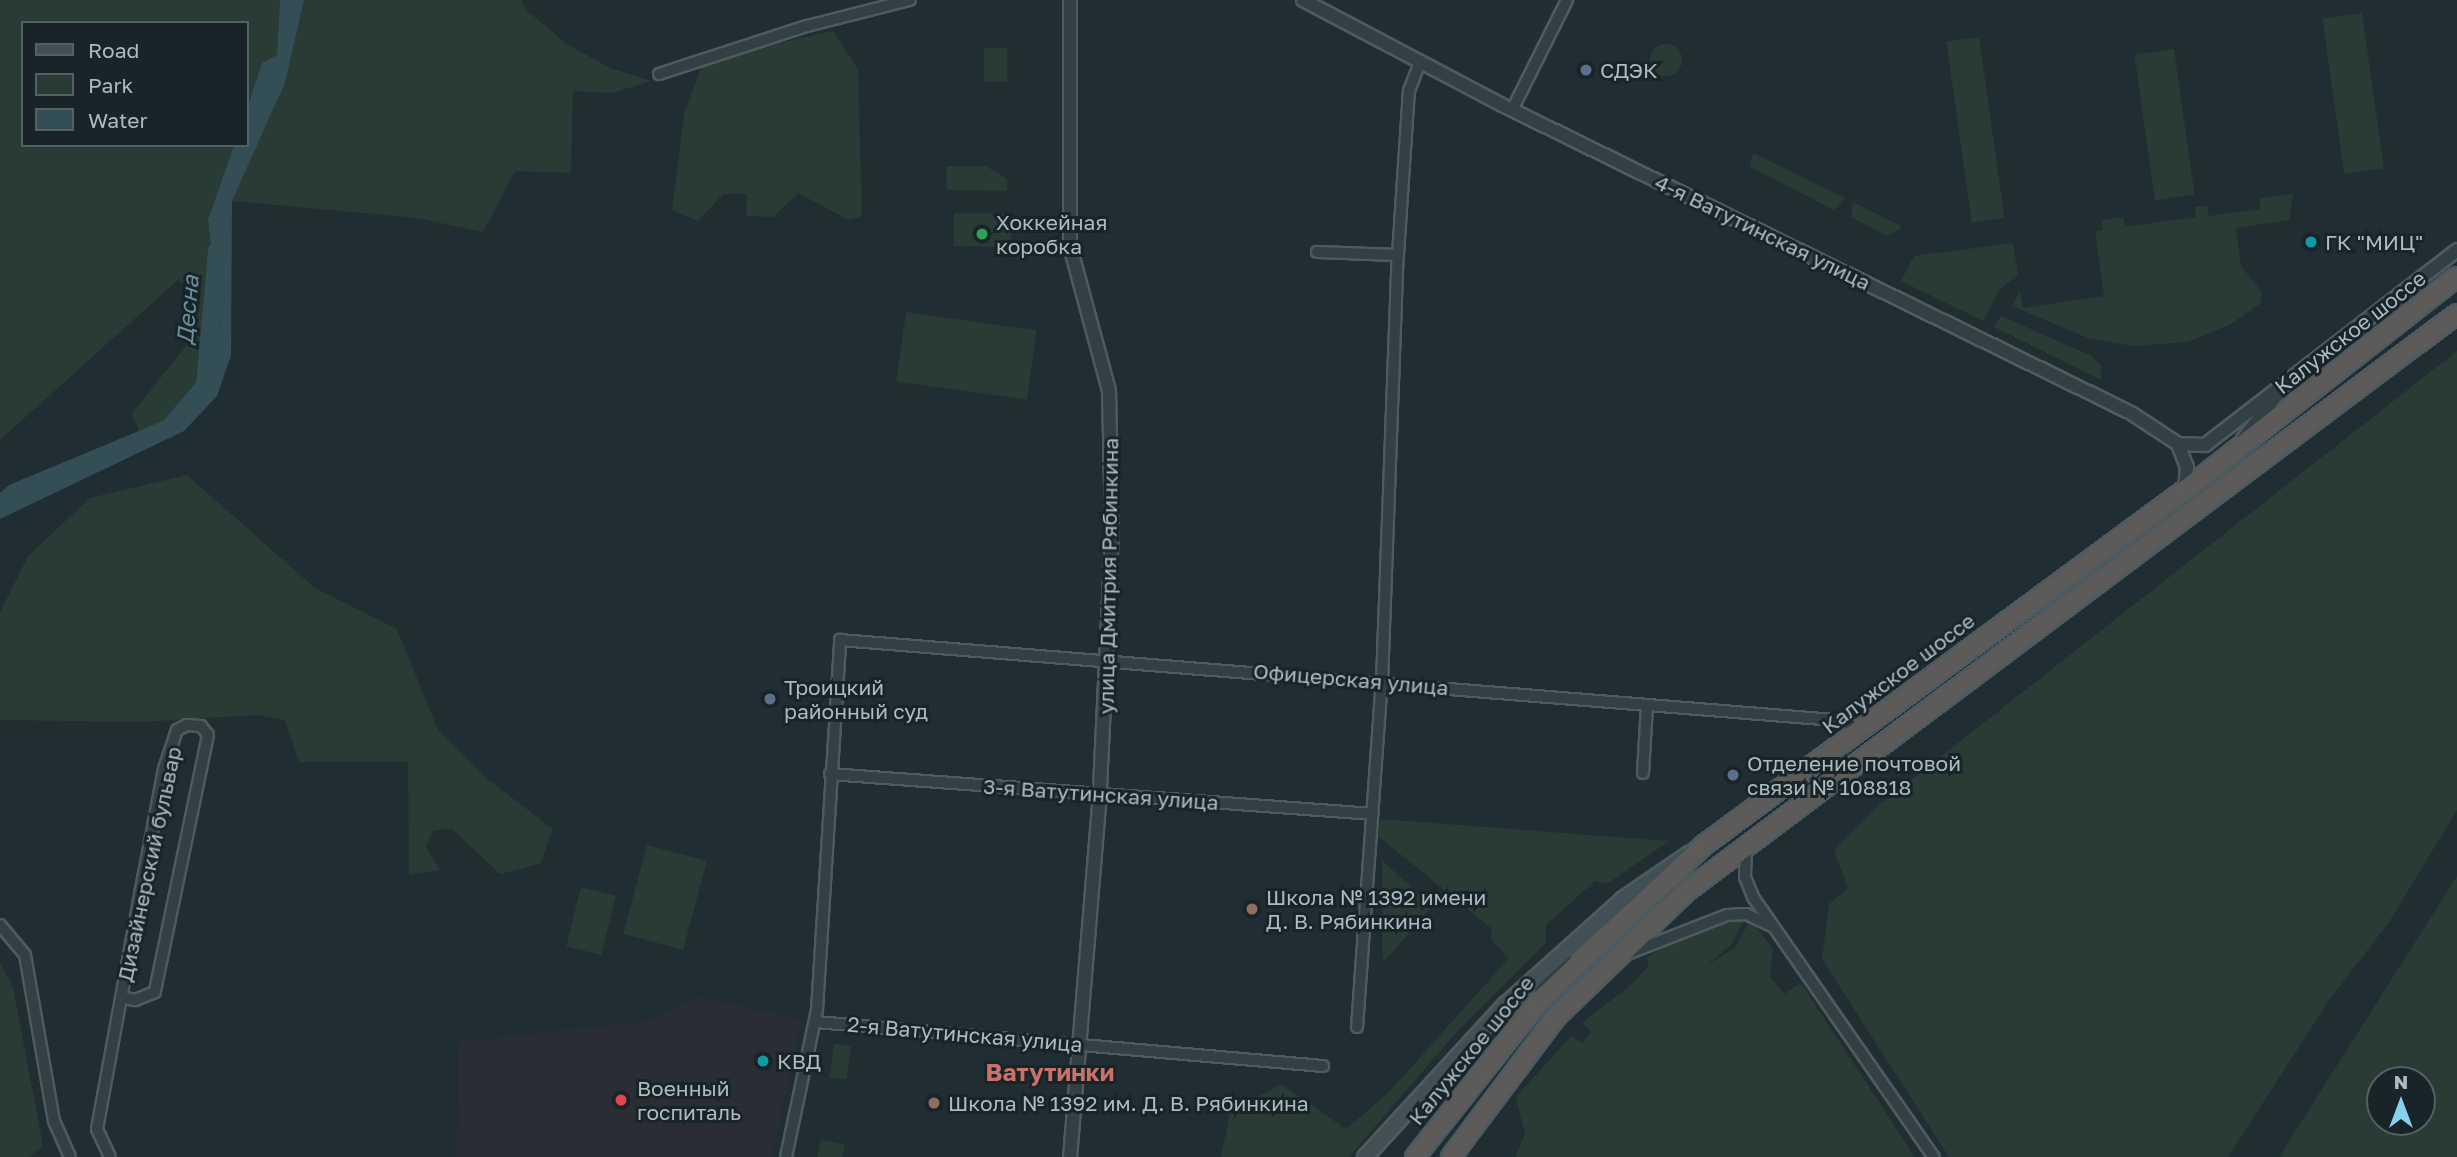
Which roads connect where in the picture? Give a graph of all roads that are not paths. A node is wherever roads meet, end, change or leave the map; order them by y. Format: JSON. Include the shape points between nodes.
{"nodes":[{"id":1,"x":910,"y":0,"type":"edge"},
{"id":2,"x":1070,"y":0,"type":"edge"},
{"id":3,"x":1303,"y":0,"type":"edge"},
{"id":4,"x":1567,"y":0,"type":"edge"},
{"id":5,"x":1420,"y":62,"type":"junction"},
{"id":6,"x":659,"y":74,"type":"dead end"},
{"id":7,"x":1512,"y":110,"type":"junction"},
{"id":8,"x":2457,"y":250,"type":"edge"},
{"id":9,"x":1317,"y":252,"type":"dead end"},
{"id":10,"x":1398,"y":255,"type":"junction"},
{"id":11,"x":2457,"y":277,"type":"edge"},
{"id":12,"x":2457,"y":314,"type":"edge"},
{"id":13,"x":2306,"y":364,"type":"junction"},
{"id":14,"x":2178,"y":444,"type":"junction"},
{"id":15,"x":2235,"y":451,"type":"junction"},
{"id":16,"x":2185,"y":490,"type":"junction"},
{"id":17,"x":1109,"y":658,"type":"junction"},
{"id":18,"x":1382,"y":682,"type":"junction"},
{"id":19,"x":1647,"y":705,"type":"junction"},
{"id":20,"x":1857,"y":733,"type":"junction"},
{"id":21,"x":1643,"y":773,"type":"dead end"},
{"id":22,"x":830,"y":774,"type":"junction"},
{"id":23,"x":1100,"y":793,"type":"junction"},
{"id":24,"x":1373,"y":814,"type":"junction"},
{"id":25,"x":1746,"y":844,"type":"junction"},
{"id":26,"x":1703,"y":845,"type":"junction"},
{"id":27,"x":0,"y":925,"type":"edge"},
{"id":28,"x":1778,"y":930,"type":"junction"},
{"id":29,"x":1582,"y":934,"type":"junction"},
{"id":30,"x":1615,"y":960,"type":"junction"},
{"id":31,"x":121,"y":997,"type":"junction"},
{"id":32,"x":816,"y":1022,"type":"junction"},
{"id":33,"x":1357,"y":1027,"type":"dead end"},
{"id":34,"x":1504,"y":1040,"type":"junction"},
{"id":35,"x":1080,"y":1043,"type":"junction"},
{"id":36,"x":1323,"y":1066,"type":"dead end"},
{"id":37,"x":70,"y":1157,"type":"edge"},
{"id":38,"x":110,"y":1157,"type":"edge"},
{"id":39,"x":786,"y":1157,"type":"edge"},
{"id":40,"x":1070,"y":1157,"type":"edge"},
{"id":41,"x":1365,"y":1157,"type":"edge"},
{"id":42,"x":1415,"y":1157,"type":"edge"},
{"id":43,"x":1451,"y":1157,"type":"edge"},
{"id":44,"x":1934,"y":1157,"type":"edge"}],
"edges":[{"from":1,"to":6,"type":"street","via":[[807,26]]},
{"from":2,"to":17,"type":"street","name":"улица Дмитрия Рябинкина","via":[[1070,246],[1112,409]]},
{"from":3,"to":5,"type":"street","name":"4-я Ватутинская улица"},
{"from":4,"to":7,"type":"street"},
{"from":5,"to":7,"type":"street","name":"4-я Ватутинская улица"},
{"from":5,"to":10,"type":"street","via":[[1409,91]]},
{"from":7,"to":14,"type":"street","name":"4-я Ватутинская улица","via":[[2096,395]]},
{"from":8,"to":13,"type":"street"},
{"from":9,"to":10,"type":"street"},
{"from":10,"to":18,"type":"street"},
{"from":11,"to":15,"type":"highway","name":"Калужское шоссе"},
{"from":12,"to":25,"type":"highway"},
{"from":13,"to":14,"type":"street","via":[[2205,445]]},
{"from":13,"to":15,"type":"street"},
{"from":14,"to":16,"type":"street","via":[[2187,467]]},
{"from":15,"to":16,"type":"highway","name":"Калужское шоссе"},
{"from":16,"to":20,"type":"highway","name":"Калужское шоссе"},
{"from":17,"to":18,"type":"street","name":"Офицерская улица"},
{"from":17,"to":22,"type":"street","name":"Офицерская улица","via":[[840,640]]},
{"from":17,"to":23,"type":"street","name":"улица Дмитрия Рябинкина"},
{"from":18,"to":19,"type":"street","name":"Офицерская улица"},
{"from":18,"to":24,"type":"street"},
{"from":19,"to":20,"type":"street","name":"Офицерская улица","via":[[1847,721]]},
{"from":19,"to":21,"type":"street"},
{"from":20,"to":26,"type":"highway","name":"Калужское шоссе"},
{"from":22,"to":23,"type":"street","name":"3-я Ватутинская улица"},
{"from":22,"to":32,"type":"street"},
{"from":23,"to":24,"type":"street","name":"3-я Ватутинская улица"},
{"from":23,"to":35,"type":"street","name":"улица Дмитрия Рябинкина"},
{"from":24,"to":33,"type":"street"},
{"from":25,"to":28,"type":"street","via":[[1745,877],[1753,897]]},
{"from":25,"to":30,"type":"highway","via":[[1687,891]]},
{"from":26,"to":29,"type":"main road","via":[[1657,872]]},
{"from":26,"to":34,"type":"highway","name":"Калужское шоссе","via":[[1605,933]]},
{"from":27,"to":37,"type":"street","via":[[25,955],[54,1121]]},
{"from":28,"to":30,"type":"street","via":[[1737,913],[1671,934]]},
{"from":28,"to":44,"type":"street"},
{"from":29,"to":34,"type":"street"},
{"from":29,"to":41,"type":"main road","via":[[1459,1052]]},
{"from":30,"to":43,"type":"highway","via":[[1556,1017]]},
{"from":31,"to":31,"type":"street","name":"Дизайнерский бульвар","via":[[147,998],[155,992],[208,735],[201,726],[177,730],[164,769]]},
{"from":31,"to":38,"type":"street","name":"Дизайнерский бульвар","via":[[97,1129]]},
{"from":32,"to":35,"type":"street","name":"2-я Ватутинская улица"},
{"from":32,"to":39,"type":"street"},
{"from":34,"to":42,"type":"highway","name":"Калужское шоссе"},
{"from":35,"to":36,"type":"street","name":"2-я Ватутинская улица"},
{"from":35,"to":40,"type":"street","name":"улица Дмитрия Рябинкина"}]}
